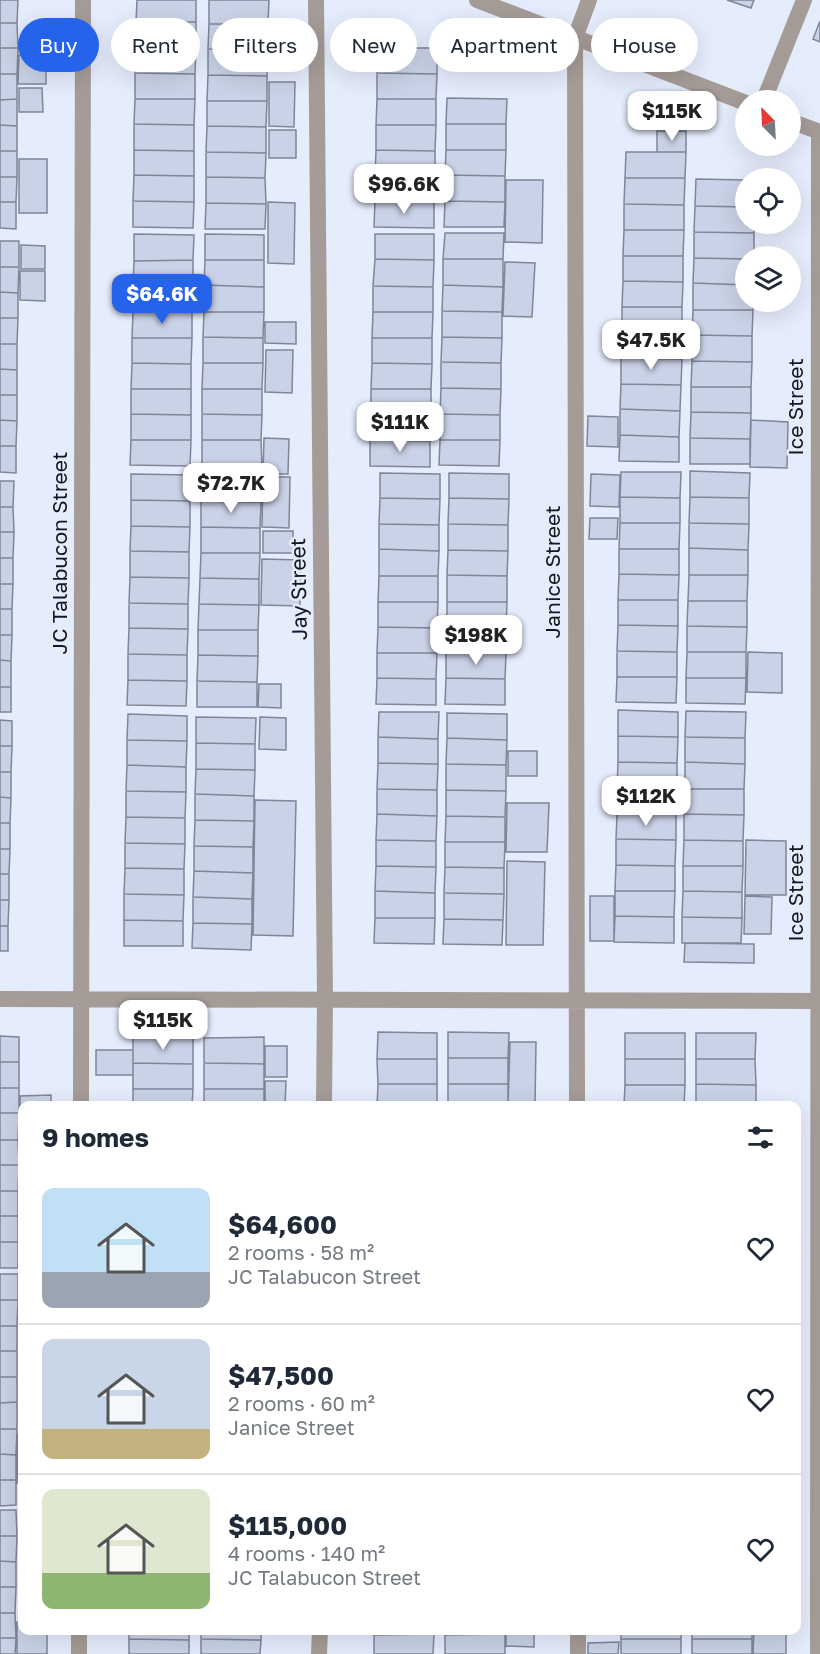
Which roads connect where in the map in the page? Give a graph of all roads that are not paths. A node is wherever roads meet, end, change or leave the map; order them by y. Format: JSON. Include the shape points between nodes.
{"nodes":[{"id":1,"x":83,"y":0,"type":"edge"},
{"id":2,"x":316,"y":0,"type":"edge"},
{"id":3,"x":477,"y":0,"type":"edge"},
{"id":4,"x":589,"y":0,"type":"edge"},
{"id":5,"x":804,"y":0,"type":"edge"},
{"id":6,"x":523,"y":18,"type":"edge"},
{"id":7,"x":579,"y":27,"type":"edge"},
{"id":8,"x":579,"y":40,"type":"edge"},
{"id":9,"x":575,"y":72,"type":"edge"},
{"id":10,"x":768,"y":90,"type":"edge"},
{"id":11,"x":735,"y":99,"type":"edge"},
{"id":12,"x":801,"y":125,"type":"edge"},
{"id":13,"x":819,"y":132,"type":"edge"},
{"id":14,"x":0,"y":999,"type":"edge"},
{"id":15,"x":81,"y":999,"type":"junction"},
{"id":16,"x":326,"y":999,"type":"junction"},
{"id":17,"x":576,"y":999,"type":"junction"},
{"id":18,"x":819,"y":1001,"type":"edge"},
{"id":19,"x":81,"y":1101,"type":"edge"},
{"id":20,"x":324,"y":1101,"type":"edge"},
{"id":21,"x":577,"y":1101,"type":"edge"},
{"id":22,"x":79,"y":1635,"type":"edge"},
{"id":23,"x":320,"y":1635,"type":"edge"},
{"id":24,"x":578,"y":1635,"type":"edge"},
{"id":25,"x":79,"y":1654,"type":"edge"},
{"id":26,"x":319,"y":1654,"type":"edge"},
{"id":27,"x":578,"y":1654,"type":"edge"},
{"id":28,"x":818,"y":1654,"type":"edge"}],
"edges":[{"from":1,"to":15,"type":"street","name":"JC Talabucon Street"},
{"from":2,"to":16,"type":"street","name":"Jay Street"},
{"from":3,"to":6,"type":"street"},
{"from":4,"to":7,"type":"street"},
{"from":5,"to":10,"type":"street"},
{"from":8,"to":11,"type":"street"},
{"from":9,"to":17,"type":"street","name":"Janice Street"},
{"from":12,"to":13,"type":"street"},
{"from":13,"to":18,"type":"street","name":"Ice Street"},
{"from":14,"to":15,"type":"street"},
{"from":15,"to":16,"type":"street"},
{"from":15,"to":19,"type":"street","name":"JC Talabucon Street"},
{"from":16,"to":17,"type":"street"},
{"from":16,"to":20,"type":"street","name":"Jay Street"},
{"from":17,"to":18,"type":"street"},
{"from":17,"to":21,"type":"street","name":"Janice Street"},
{"from":18,"to":28,"type":"street","name":"Ice Street"},
{"from":22,"to":25,"type":"street"},
{"from":23,"to":26,"type":"street"},
{"from":24,"to":27,"type":"street"}]}
